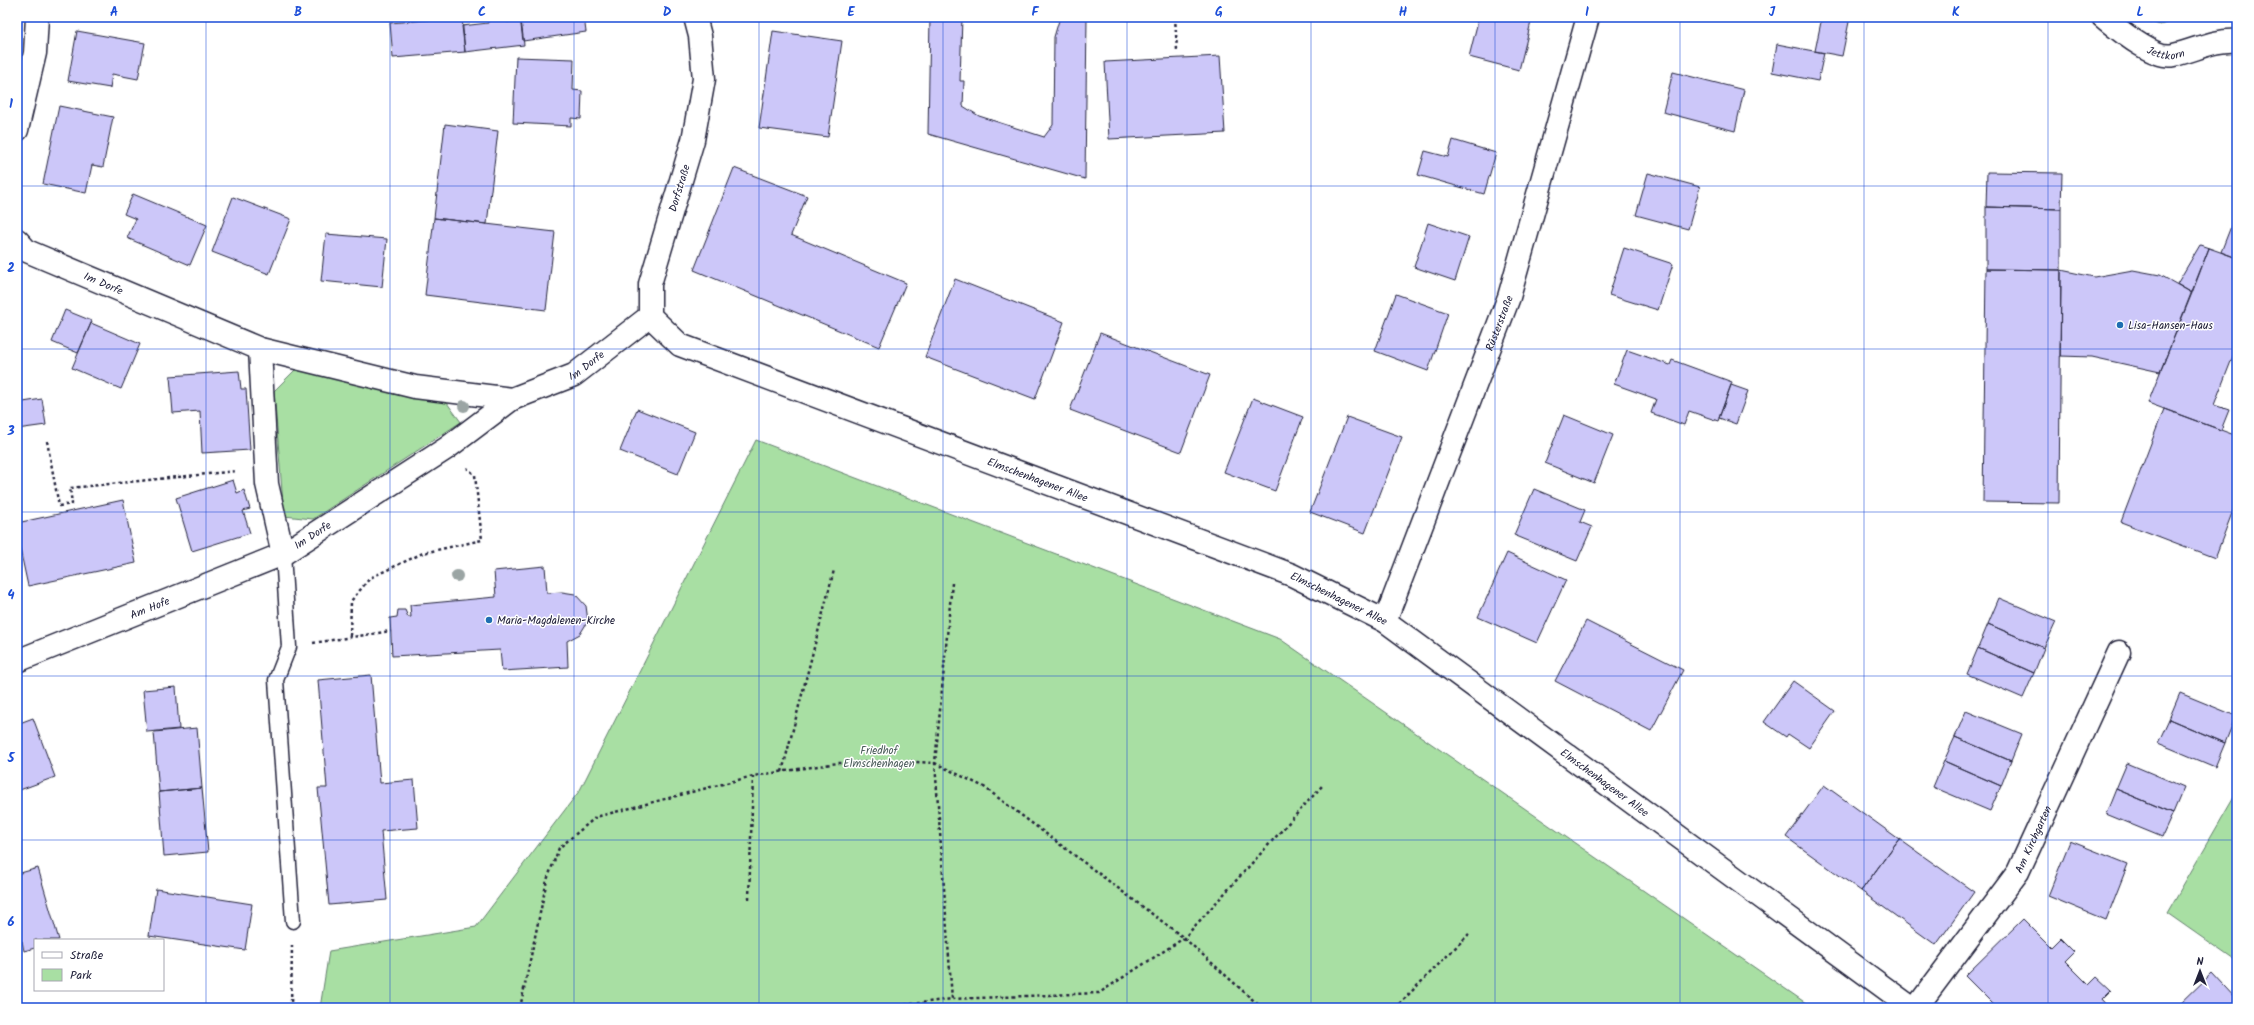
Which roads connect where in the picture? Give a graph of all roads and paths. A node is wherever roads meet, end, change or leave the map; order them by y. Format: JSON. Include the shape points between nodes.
{"nodes":[{"id":1,"x":37,"y":17,"type":"edge"},
{"id":2,"x":694,"y":17,"type":"edge"},
{"id":3,"x":1175,"y":17,"type":"edge"},
{"id":4,"x":1588,"y":17,"type":"edge"},
{"id":5,"x":2102,"y":17,"type":"edge"},
{"id":6,"x":2237,"y":41,"type":"edge"},
{"id":7,"x":1177,"y":50,"type":"dead end"},
{"id":8,"x":17,"y":130,"type":"edge"},
{"id":9,"x":17,"y":240,"type":"edge"},
{"id":10,"x":650,"y":316,"type":"junction"},
{"id":11,"x":260,"y":349,"type":"junction"},
{"id":12,"x":512,"y":399,"type":"junction"},
{"id":13,"x":47,"y":441,"type":"dead end"},
{"id":14,"x":447,"y":448,"type":"junction"},
{"id":15,"x":267,"y":484,"type":"junction"},
{"id":16,"x":283,"y":554,"type":"junction"},
{"id":17,"x":834,"y":570,"type":"dead end"},
{"id":18,"x":952,"y":583,"type":"dead end"},
{"id":19,"x":1385,"y":621,"type":"junction"},
{"id":20,"x":391,"y":631,"type":"dead end"},
{"id":21,"x":350,"y":636,"type":"junction"},
{"id":22,"x":288,"y":647,"type":"junction"},
{"id":23,"x":2119,"y":652,"type":"dead end"},
{"id":24,"x":17,"y":661,"type":"edge"},
{"id":25,"x":935,"y":763,"type":"junction"},
{"id":26,"x":782,"y":772,"type":"junction"},
{"id":27,"x":753,"y":776,"type":"junction"},
{"id":28,"x":1322,"y":786,"type":"dead end"},
{"id":29,"x":749,"y":899,"type":"dead end"},
{"id":30,"x":293,"y":921,"type":"joint"},
{"id":31,"x":1470,"y":934,"type":"dead end"},
{"id":32,"x":1184,"y":938,"type":"junction"},
{"id":33,"x":952,"y":999,"type":"junction"},
{"id":34,"x":292,"y":1008,"type":"edge"},
{"id":35,"x":520,"y":1008,"type":"edge"},
{"id":36,"x":881,"y":1008,"type":"edge"},
{"id":37,"x":1262,"y":1008,"type":"edge"},
{"id":38,"x":1395,"y":1008,"type":"edge"},
{"id":39,"x":1912,"y":1008,"type":"edge"},
{"id":40,"x":1916,"y":1008,"type":"edge"}],
"edges":[{"from":1,"to":8,"type":"street","via":[[35,53]]},
{"from":2,"to":10,"type":"street","name":"Dorfstraße","via":[[700,36],[704,79],[693,140],[650,284]]},
{"from":3,"to":7,"type":"path"},
{"from":4,"to":19,"type":"street","name":"Rüsterstraße","via":[[1509,297]]},
{"from":5,"to":6,"type":"street","name":"Jettkorn","via":[[2143,48],[2172,56],[2223,40]]},
{"from":9,"to":11,"type":"street","name":"Im Dorfe","via":[[27,251]]},
{"from":10,"to":12,"type":"street","name":"Im Dorfe","via":[[574,375]]},
{"from":10,"to":19,"type":"street","name":"Elmschenhagener Allee","via":[[680,345],[1292,575]]},
{"from":11,"to":12,"type":"street","name":"Im Dorfe","via":[[415,387]]},
{"from":11,"to":15,"type":"street","name":"Im Dorfe"},
{"from":12,"to":14,"type":"street","name":"Im Dorfe"},
{"from":13,"to":15,"type":"path","via":[[58,506],[72,504],[70,488],[242,470],[255,488]]},
{"from":14,"to":16,"type":"street","name":"Im Dorfe"},
{"from":14,"to":21,"type":"path","via":[[475,475],[482,540],[423,553],[370,578],[351,601]]},
{"from":15,"to":16,"type":"street","name":"Im Dorfe"},
{"from":16,"to":22,"type":"lane"},
{"from":16,"to":24,"type":"street","name":"Am Hofe"},
{"from":17,"to":26,"type":"path"},
{"from":18,"to":25,"type":"path"},
{"from":19,"to":39,"type":"street","name":"Elmschenhagener Allee"},
{"from":20,"to":21,"type":"path"},
{"from":21,"to":22,"type":"path"},
{"from":22,"to":30,"type":"lane","via":[[276,680]]},
{"from":23,"to":40,"type":"street","name":"Am Kirchgarten","via":[[2018,872]]},
{"from":25,"to":26,"type":"path","via":[[838,763]]},
{"from":25,"to":32,"type":"path","via":[[984,787]]},
{"from":25,"to":33,"type":"path"},
{"from":26,"to":27,"type":"path"},
{"from":27,"to":29,"type":"path"},
{"from":27,"to":35,"type":"path","via":[[596,817],[559,848],[546,880]]},
{"from":28,"to":32,"type":"path"},
{"from":30,"to":34,"type":"path"},
{"from":31,"to":38,"type":"path"},
{"from":32,"to":33,"type":"path","via":[[1099,993]]},
{"from":32,"to":37,"type":"path"},
{"from":33,"to":36,"type":"path"}]}
